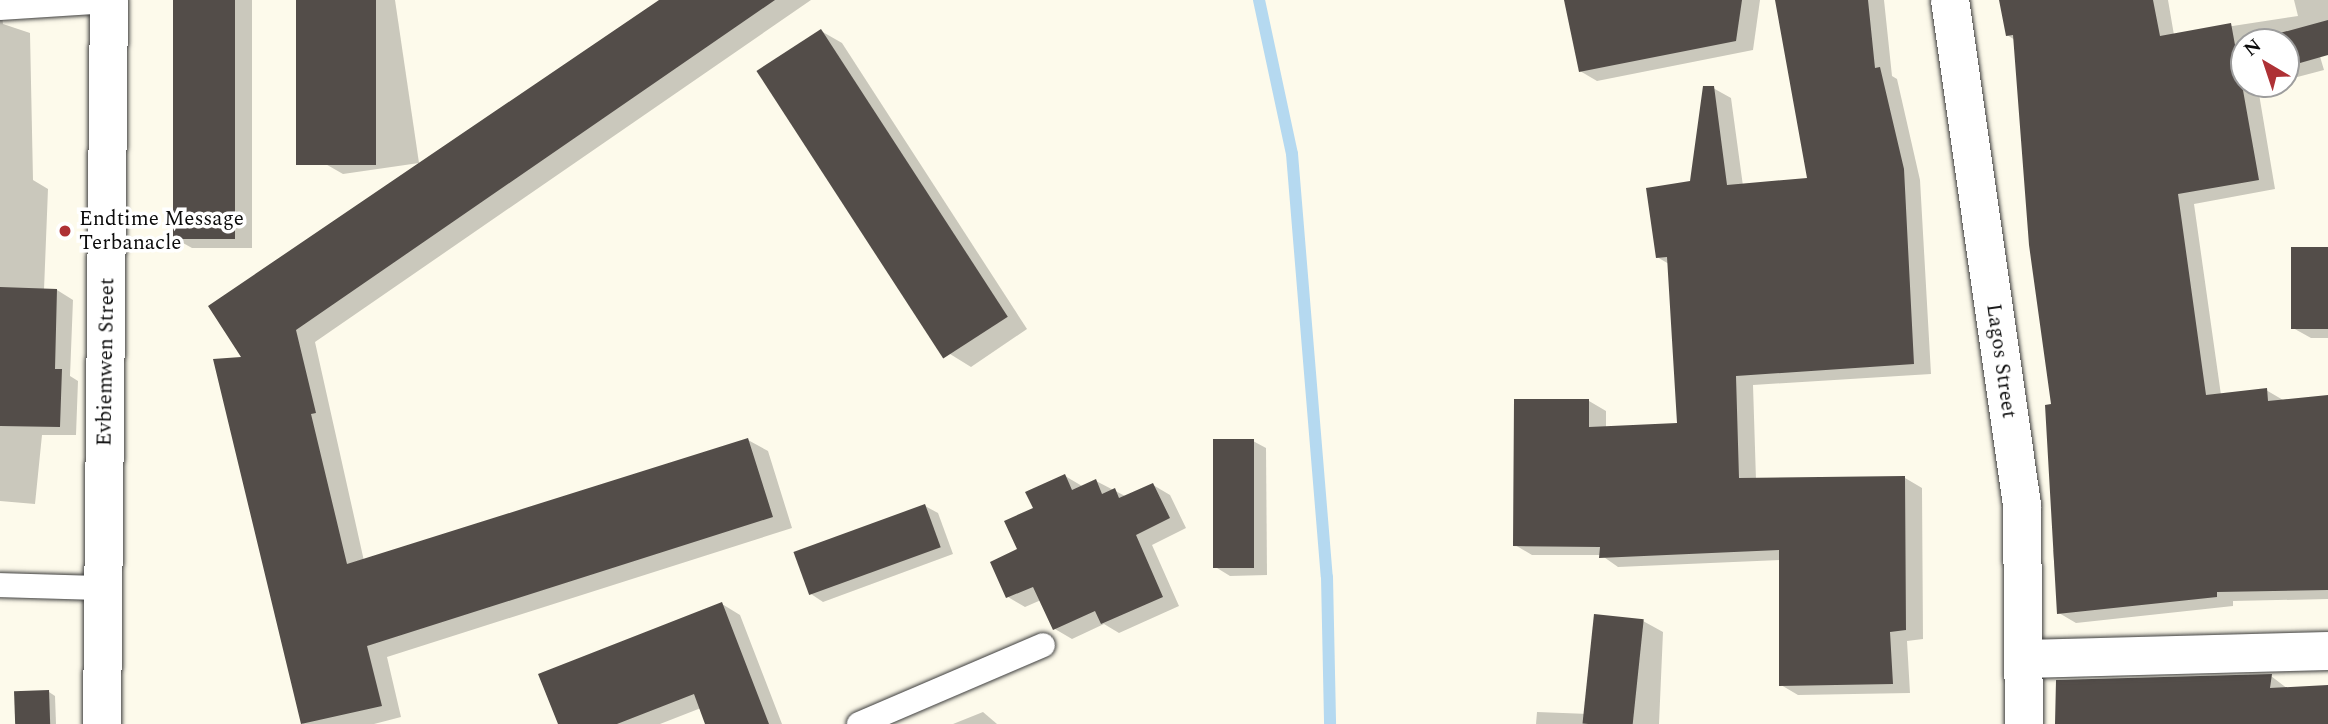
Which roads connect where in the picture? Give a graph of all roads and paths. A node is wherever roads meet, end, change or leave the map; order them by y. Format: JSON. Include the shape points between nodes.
{"nodes":[{"id":1,"x":1950,"y":0,"type":"edge"},
{"id":2,"x":109,"y":1,"type":"edge"},
{"id":3,"x":0,"y":8,"type":"edge"},
{"id":4,"x":0,"y":585,"type":"edge"},
{"id":5,"x":104,"y":588,"type":"junction"},
{"id":6,"x":1044,"y":645,"type":"dead end"},
{"id":7,"x":2328,"y":651,"type":"edge"},
{"id":8,"x":2025,"y":659,"type":"junction"},
{"id":9,"x":102,"y":724,"type":"edge"},
{"id":10,"x":859,"y":724,"type":"edge"},
{"id":11,"x":2024,"y":724,"type":"edge"}],
"edges":[{"from":1,"to":8,"type":"street","name":"Lagos Street","via":[[2022,505]]},
{"from":2,"to":3,"type":"lane"},
{"from":2,"to":5,"type":"street","name":"Evbiemwen Street"},
{"from":4,"to":5,"type":"lane"},
{"from":5,"to":9,"type":"street","name":"Evbiemwen Street"},
{"from":6,"to":10,"type":"lane"},
{"from":7,"to":8,"type":"street"},
{"from":8,"to":11,"type":"street","name":"Lagos Street"}]}
